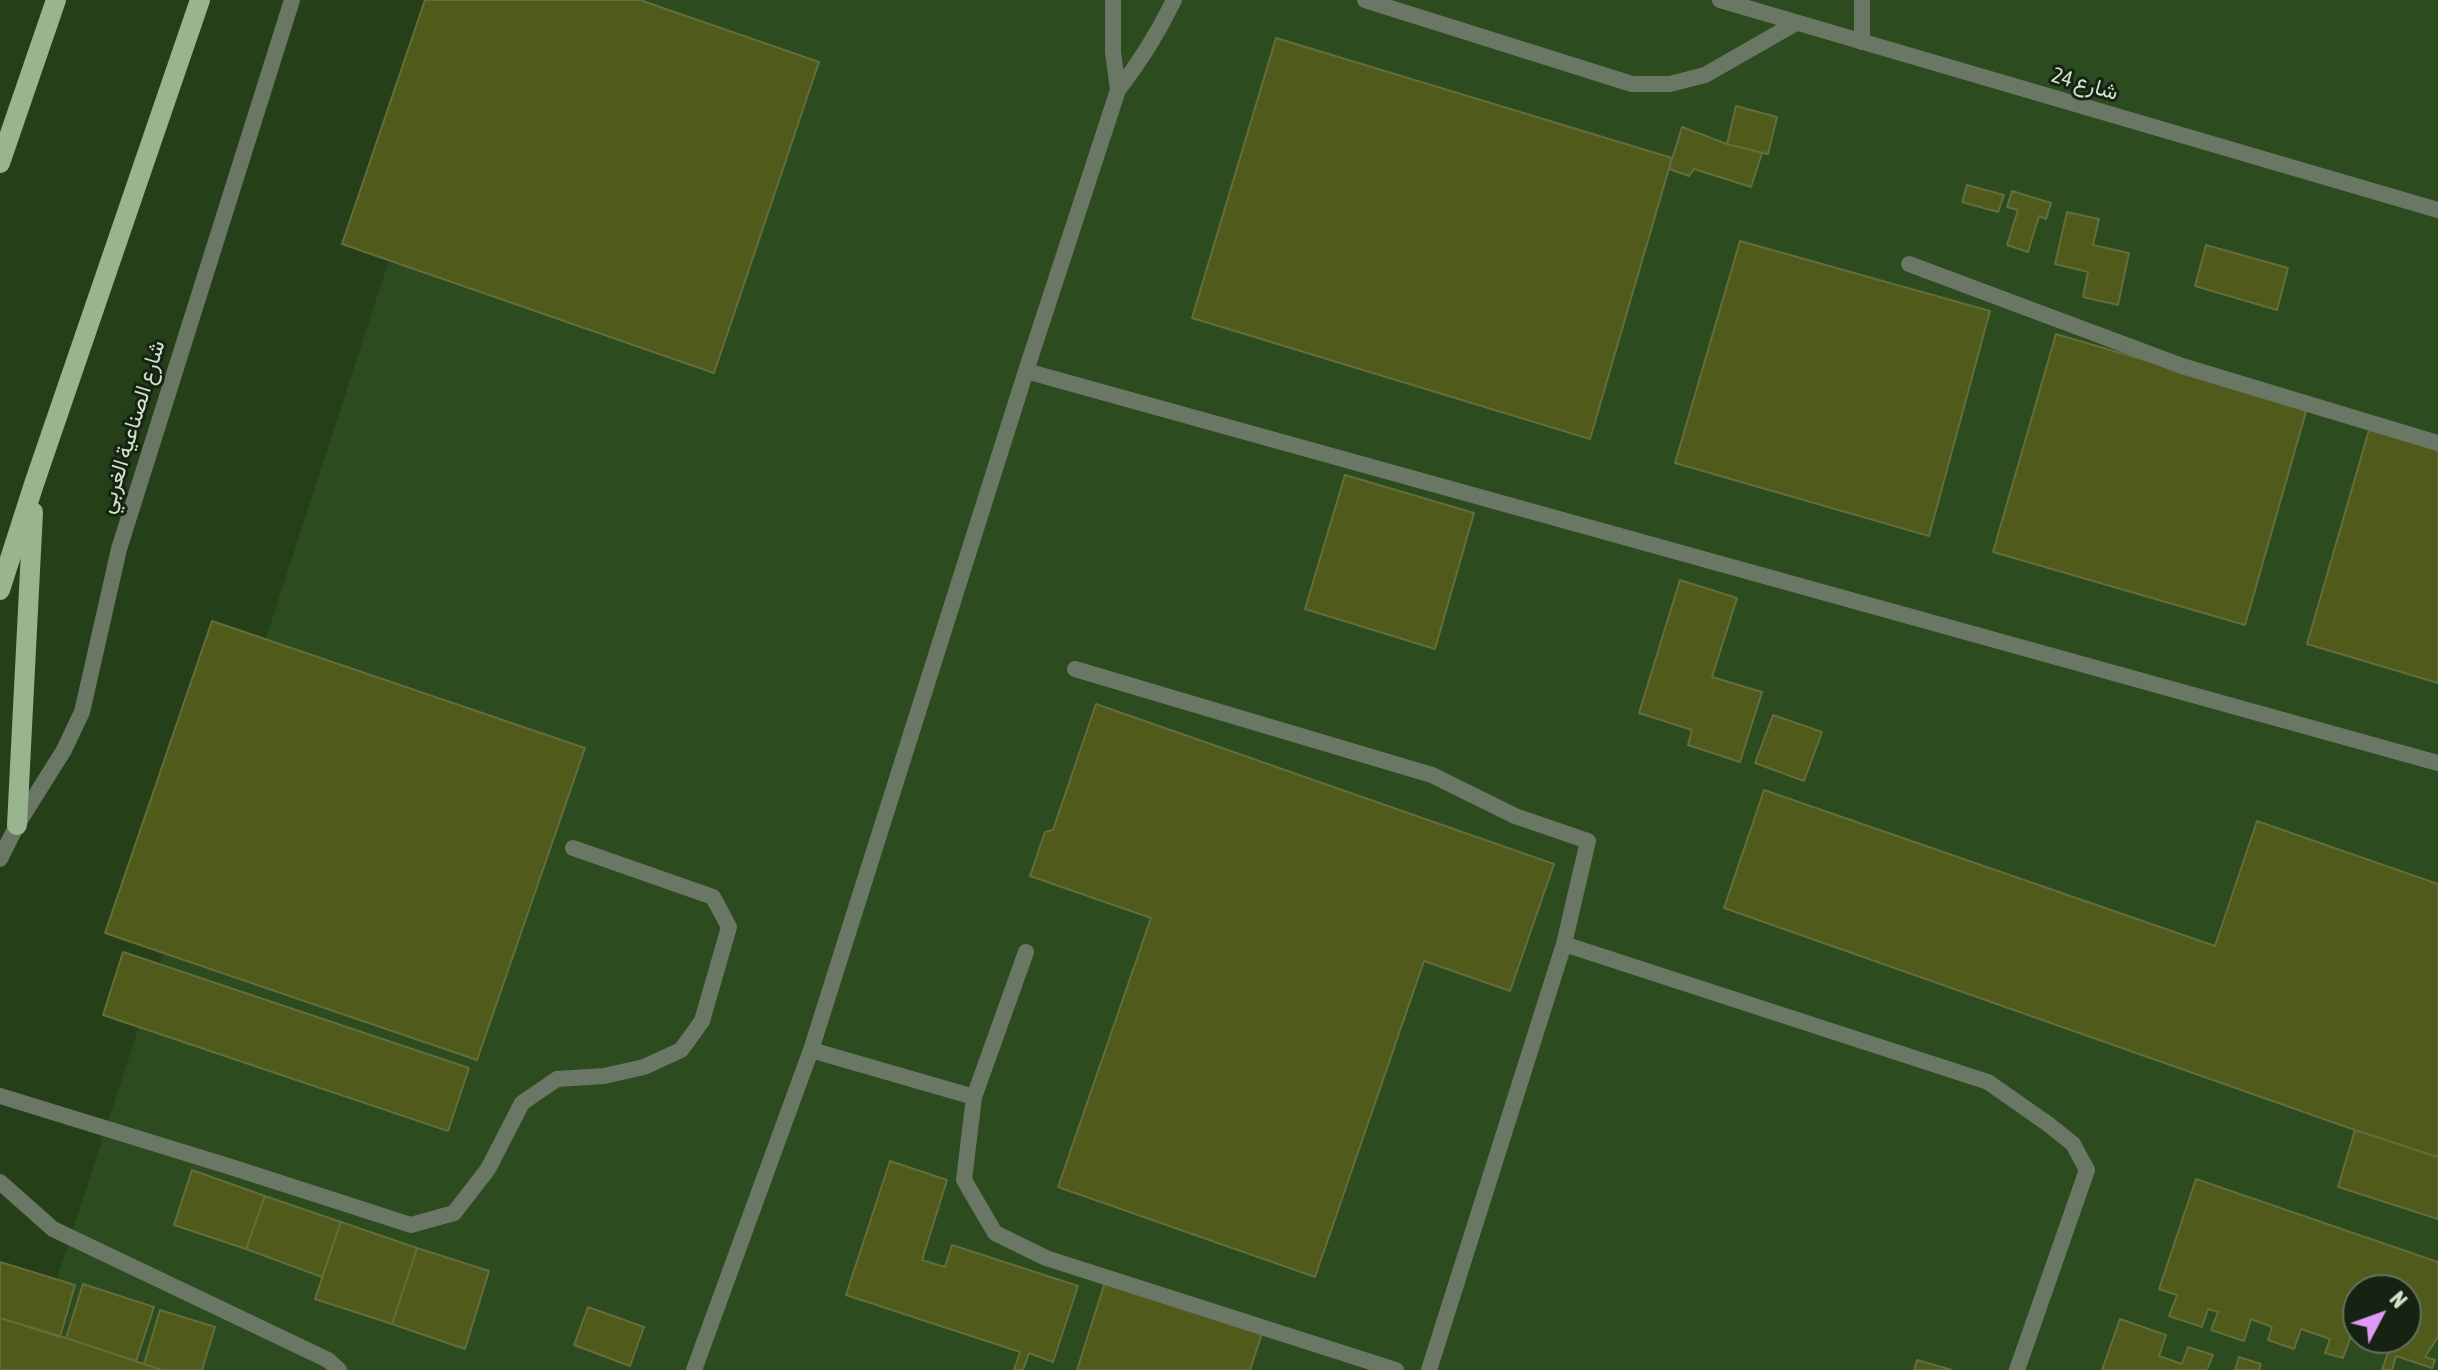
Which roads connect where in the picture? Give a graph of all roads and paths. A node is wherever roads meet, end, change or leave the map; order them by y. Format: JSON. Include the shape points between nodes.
{"nodes":[{"id":1,"x":56,"y":0,"type":"edge"},
{"id":2,"x":200,"y":0,"type":"edge"},
{"id":3,"x":292,"y":0,"type":"edge"},
{"id":4,"x":1113,"y":0,"type":"edge"},
{"id":5,"x":1174,"y":0,"type":"edge"},
{"id":6,"x":1365,"y":0,"type":"edge"},
{"id":7,"x":1720,"y":0,"type":"edge"},
{"id":8,"x":1862,"y":0,"type":"edge"},
{"id":9,"x":1796,"y":23,"type":"junction"},
{"id":10,"x":1862,"y":42,"type":"junction"},
{"id":11,"x":1118,"y":90,"type":"junction"},
{"id":12,"x":0,"y":163,"type":"edge"},
{"id":13,"x":2438,"y":210,"type":"edge"},
{"id":14,"x":1909,"y":264,"type":"dead end"},
{"id":15,"x":1026,"y":371,"type":"junction"},
{"id":16,"x":2438,"y":443,"type":"edge"},
{"id":17,"x":34,"y":484,"type":"junction"},
{"id":18,"x":0,"y":590,"type":"edge"},
{"id":19,"x":1075,"y":669,"type":"dead end"},
{"id":20,"x":2438,"y":763,"type":"edge"},
{"id":21,"x":17,"y":825,"type":"junction"},
{"id":22,"x":573,"y":848,"type":"dead end"},
{"id":23,"x":0,"y":859,"type":"edge"},
{"id":24,"x":1564,"y":944,"type":"junction"},
{"id":25,"x":1026,"y":952,"type":"dead end"},
{"id":26,"x":811,"y":1050,"type":"junction"},
{"id":27,"x":0,"y":1096,"type":"edge"},
{"id":28,"x":974,"y":1097,"type":"junction"},
{"id":29,"x":0,"y":1182,"type":"edge"},
{"id":30,"x":1339,"y":1352,"type":"junction"},
{"id":31,"x":339,"y":1370,"type":"edge"},
{"id":32,"x":694,"y":1370,"type":"edge"},
{"id":33,"x":1334,"y":1370,"type":"edge"},
{"id":34,"x":1396,"y":1370,"type":"edge"},
{"id":35,"x":1429,"y":1370,"type":"edge"},
{"id":36,"x":2017,"y":1370,"type":"edge"}],
"edges":[{"from":1,"to":12,"type":"main road"},
{"from":2,"to":17,"type":"main road"},
{"from":3,"to":21,"type":"street","name":"شارع الصناعية الغربي","via":[[119,549],[82,712]]},
{"from":4,"to":11,"type":"street"},
{"from":5,"to":11,"type":"street","via":[[1147,51]]},
{"from":6,"to":9,"type":"street","via":[[1632,84],[1670,84],[1705,75]]},
{"from":7,"to":9,"type":"street","name":"شارع 24"},
{"from":8,"to":10,"type":"street"},
{"from":9,"to":10,"type":"street","name":"شارع 24"},
{"from":10,"to":13,"type":"street","name":"شارع 24"},
{"from":11,"to":15,"type":"street"},
{"from":14,"to":16,"type":"street","via":[[2182,366]]},
{"from":15,"to":20,"type":"street"},
{"from":15,"to":26,"type":"street"},
{"from":17,"to":18,"type":"main road"},
{"from":17,"to":21,"type":"main road"},
{"from":19,"to":24,"type":"street","via":[[1432,775],[1515,816],[1588,841]]},
{"from":21,"to":23,"type":"street","name":"شارع الصناعية الغربي"},
{"from":22,"to":27,"type":"street","via":[[713,897],[729,927],[702,1021],[681,1050],[644,1067],[557,1079],[522,1103],[488,1169],[454,1213],[411,1225]]},
{"from":24,"to":35,"type":"street"},
{"from":24,"to":36,"type":"street","via":[[1988,1082],[2073,1144],[2087,1170]]},
{"from":25,"to":28,"type":"street"},
{"from":26,"to":28,"type":"street"},
{"from":26,"to":32,"type":"street"},
{"from":28,"to":30,"type":"street","via":[[964,1180],[995,1233],[1046,1258]]},
{"from":29,"to":31,"type":"street","via":[[53,1229],[328,1360]]},
{"from":30,"to":33,"type":"street"},
{"from":30,"to":34,"type":"street"}]}
